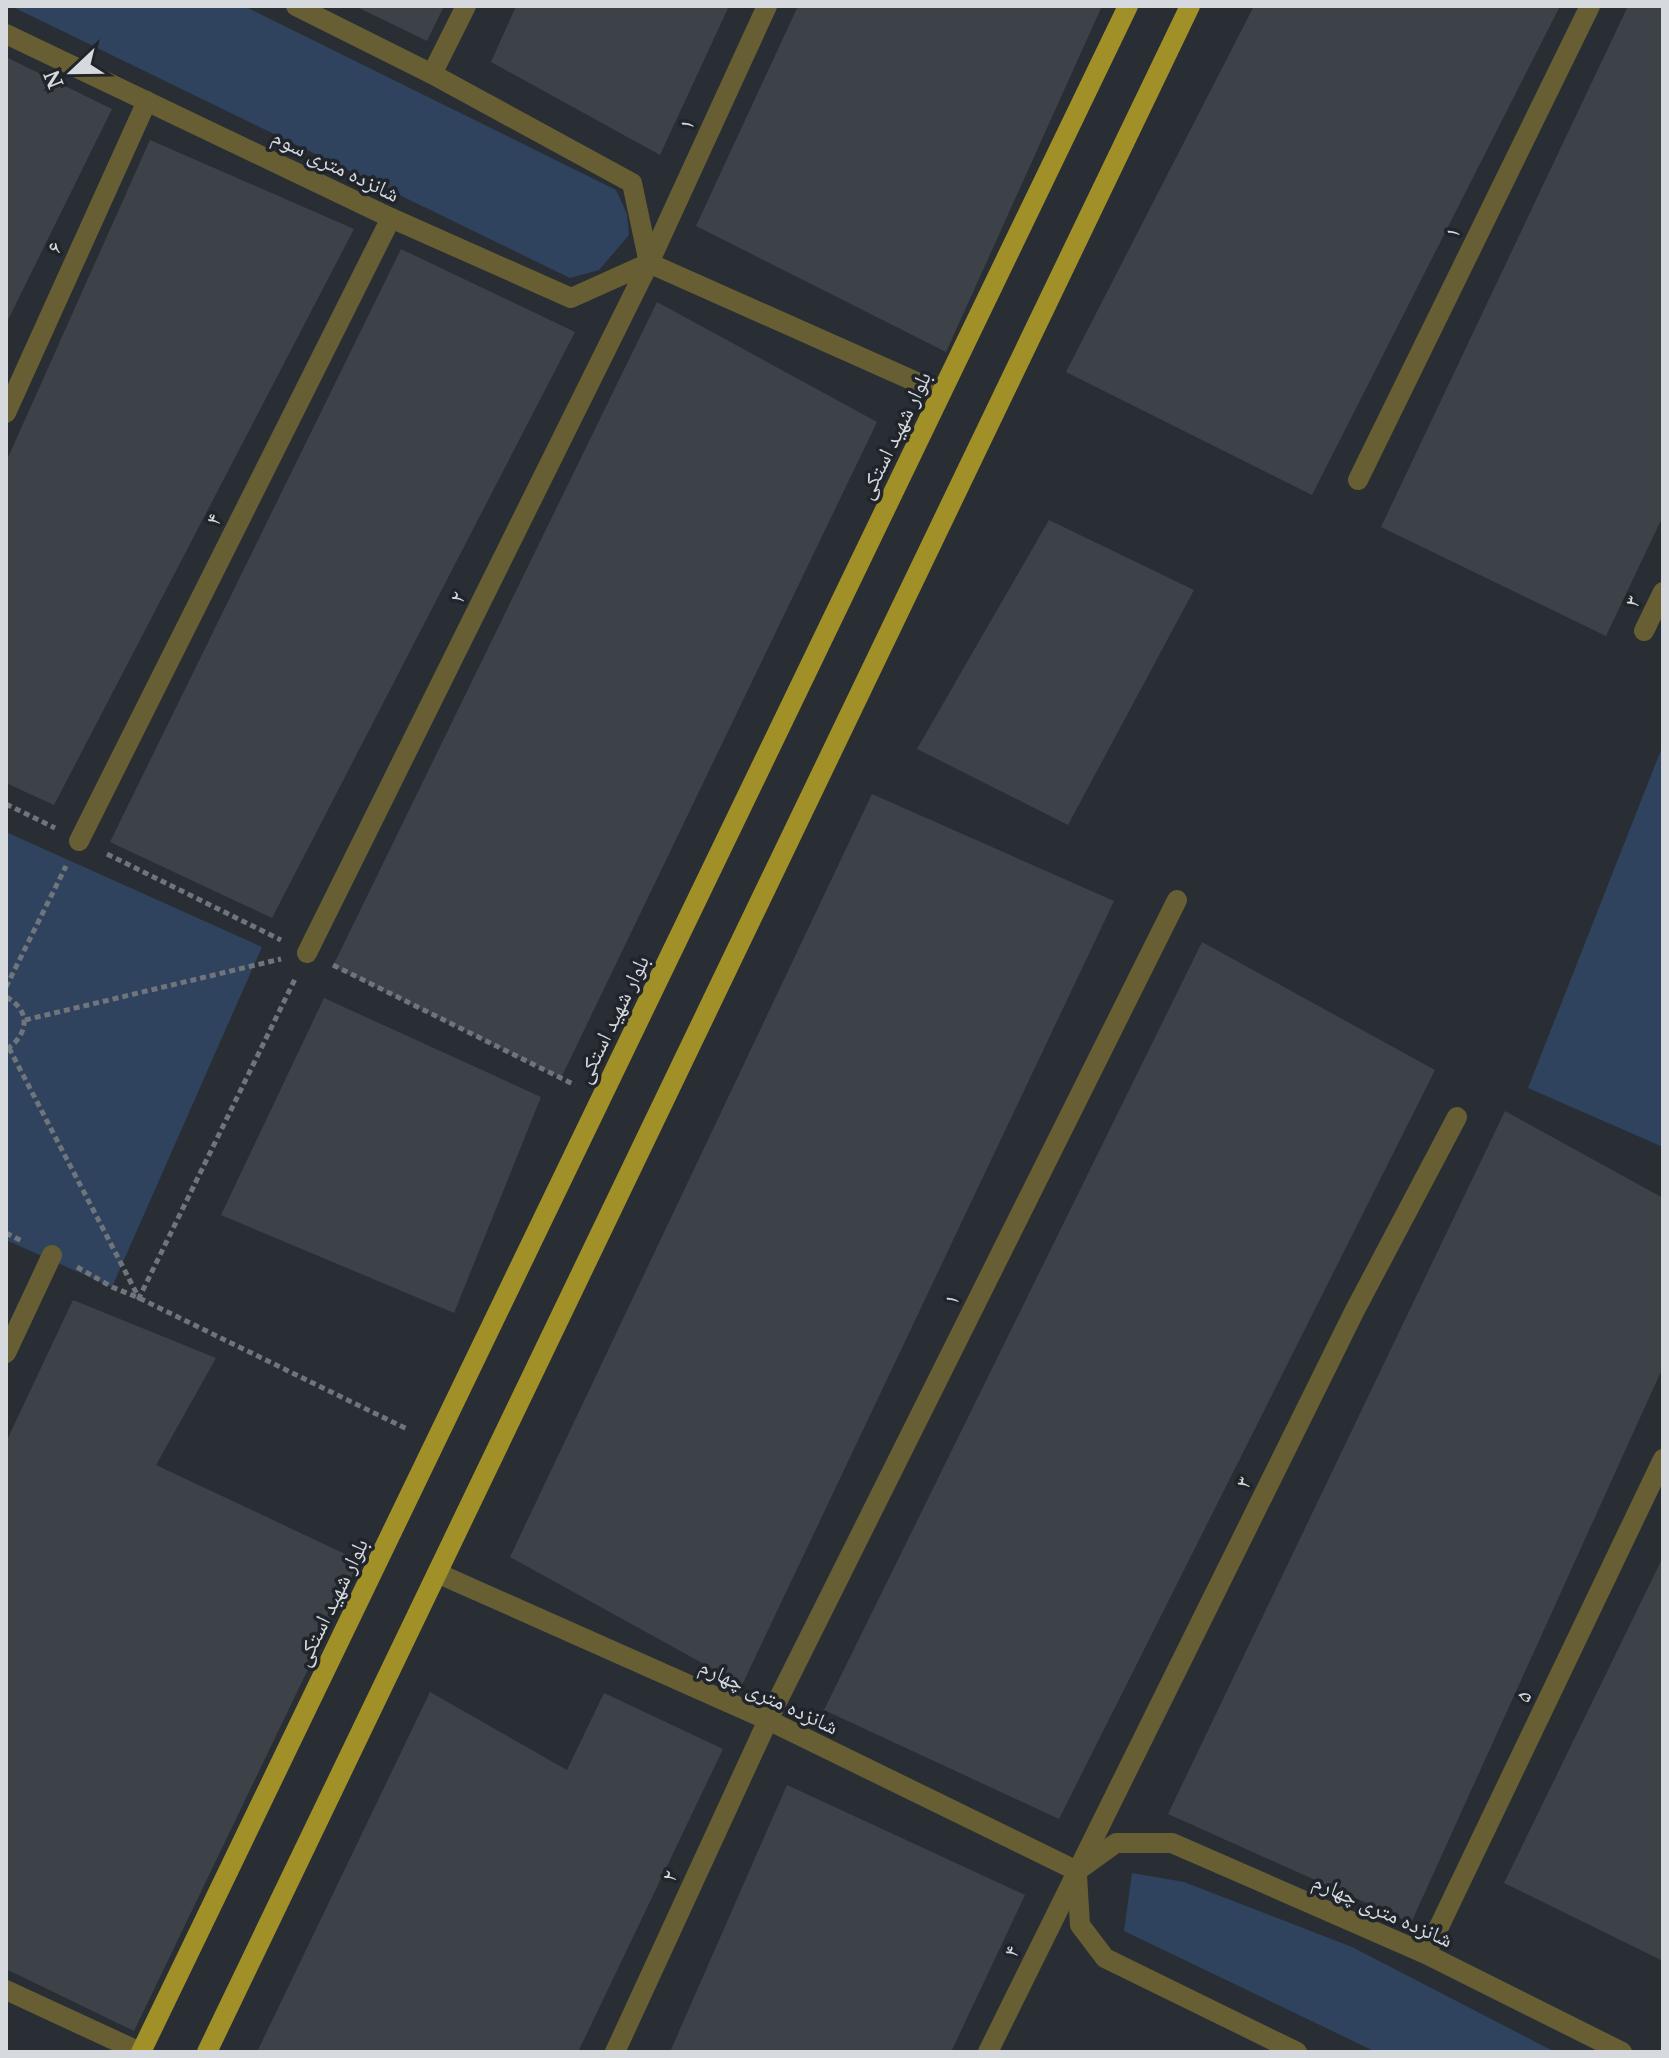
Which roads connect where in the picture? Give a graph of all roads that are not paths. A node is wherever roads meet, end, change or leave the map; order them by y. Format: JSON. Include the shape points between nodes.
{"nodes":[{"id":1,"x":296,"y":6,"type":"edge"},
{"id":2,"x":466,"y":6,"type":"edge"},
{"id":3,"x":767,"y":6,"type":"edge"},
{"id":4,"x":1128,"y":6,"type":"edge"},
{"id":5,"x":1190,"y":6,"type":"edge"},
{"id":6,"x":1590,"y":6,"type":"edge"},
{"id":7,"x":6,"y":34,"type":"edge"},
{"id":8,"x":432,"y":74,"type":"junction"},
{"id":9,"x":147,"y":101,"type":"junction"},
{"id":10,"x":391,"y":218,"type":"junction"},
{"id":11,"x":649,"y":263,"type":"junction"},
{"id":12,"x":941,"y":393,"type":"junction"},
{"id":13,"x":6,"y":413,"type":"edge"},
{"id":14,"x":1358,"y":480,"type":"dead end"},
{"id":15,"x":1663,"y":592,"type":"edge"},
{"id":16,"x":1644,"y":631,"type":"dead end"},
{"id":17,"x":79,"y":841,"type":"road end"},
{"id":18,"x":1177,"y":900,"type":"dead end"},
{"id":19,"x":307,"y":953,"type":"road end"},
{"id":20,"x":1457,"y":1117,"type":"dead end"},
{"id":21,"x":52,"y":1255,"type":"road end"},
{"id":22,"x":6,"y":1353,"type":"edge"},
{"id":23,"x":1663,"y":1459,"type":"edge"},
{"id":24,"x":437,"y":1573,"type":"junction"},
{"id":25,"x":768,"y":1720,"type":"junction"},
{"id":26,"x":1077,"y":1871,"type":"junction"},
{"id":27,"x":1426,"y":1954,"type":"junction"},
{"id":28,"x":6,"y":1990,"type":"edge"},
{"id":29,"x":140,"y":2052,"type":"edge"},
{"id":30,"x":207,"y":2052,"type":"edge"},
{"id":31,"x":615,"y":2052,"type":"edge"},
{"id":32,"x":988,"y":2052,"type":"edge"},
{"id":33,"x":1297,"y":2052,"type":"edge"},
{"id":34,"x":1622,"y":2052,"type":"edge"}],
"edges":[{"from":1,"to":8,"type":"street"},
{"from":2,"to":8,"type":"street"},
{"from":3,"to":11,"type":"street","name":"۱"},
{"from":4,"to":12,"type":"main road","name":"بلوار شهید استکی"},
{"from":5,"to":24,"type":"main road"},
{"from":6,"to":14,"type":"street","name":"۱"},
{"from":7,"to":9,"type":"street","name":"شانزده متری سوم"},
{"from":8,"to":11,"type":"street","via":[[632,183]]},
{"from":9,"to":10,"type":"street","name":"شانزده متری سوم"},
{"from":9,"to":13,"type":"street","name":"۶"},
{"from":10,"to":11,"type":"street","name":"شانزده متری سوم","via":[[571,298]]},
{"from":10,"to":17,"type":"street","name":"۴"},
{"from":11,"to":12,"type":"street"},
{"from":11,"to":19,"type":"street","name":"۲"},
{"from":12,"to":29,"type":"main road","name":"بلوار شهید استکی"},
{"from":15,"to":16,"type":"street","name":"۳"},
{"from":18,"to":25,"type":"street","name":"۱"},
{"from":20,"to":26,"type":"street","name":"۳","via":[[1354,1312]]},
{"from":21,"to":22,"type":"street"},
{"from":23,"to":27,"type":"street","name":"۵"},
{"from":24,"to":25,"type":"street","name":"شانزده متری چهارم"},
{"from":24,"to":30,"type":"main road"},
{"from":25,"to":26,"type":"street","name":"شانزده متری چهارم"},
{"from":25,"to":31,"type":"street","name":"۲"},
{"from":26,"to":27,"type":"street","name":"شانزده متری چهارم","via":[[1116,1843],[1172,1843]]},
{"from":26,"to":32,"type":"street","name":"۴"},
{"from":26,"to":33,"type":"street","via":[[1080,1925],[1105,1958]]},
{"from":27,"to":34,"type":"street","name":"شانزده متری چهارم"},
{"from":28,"to":29,"type":"street"}]}
